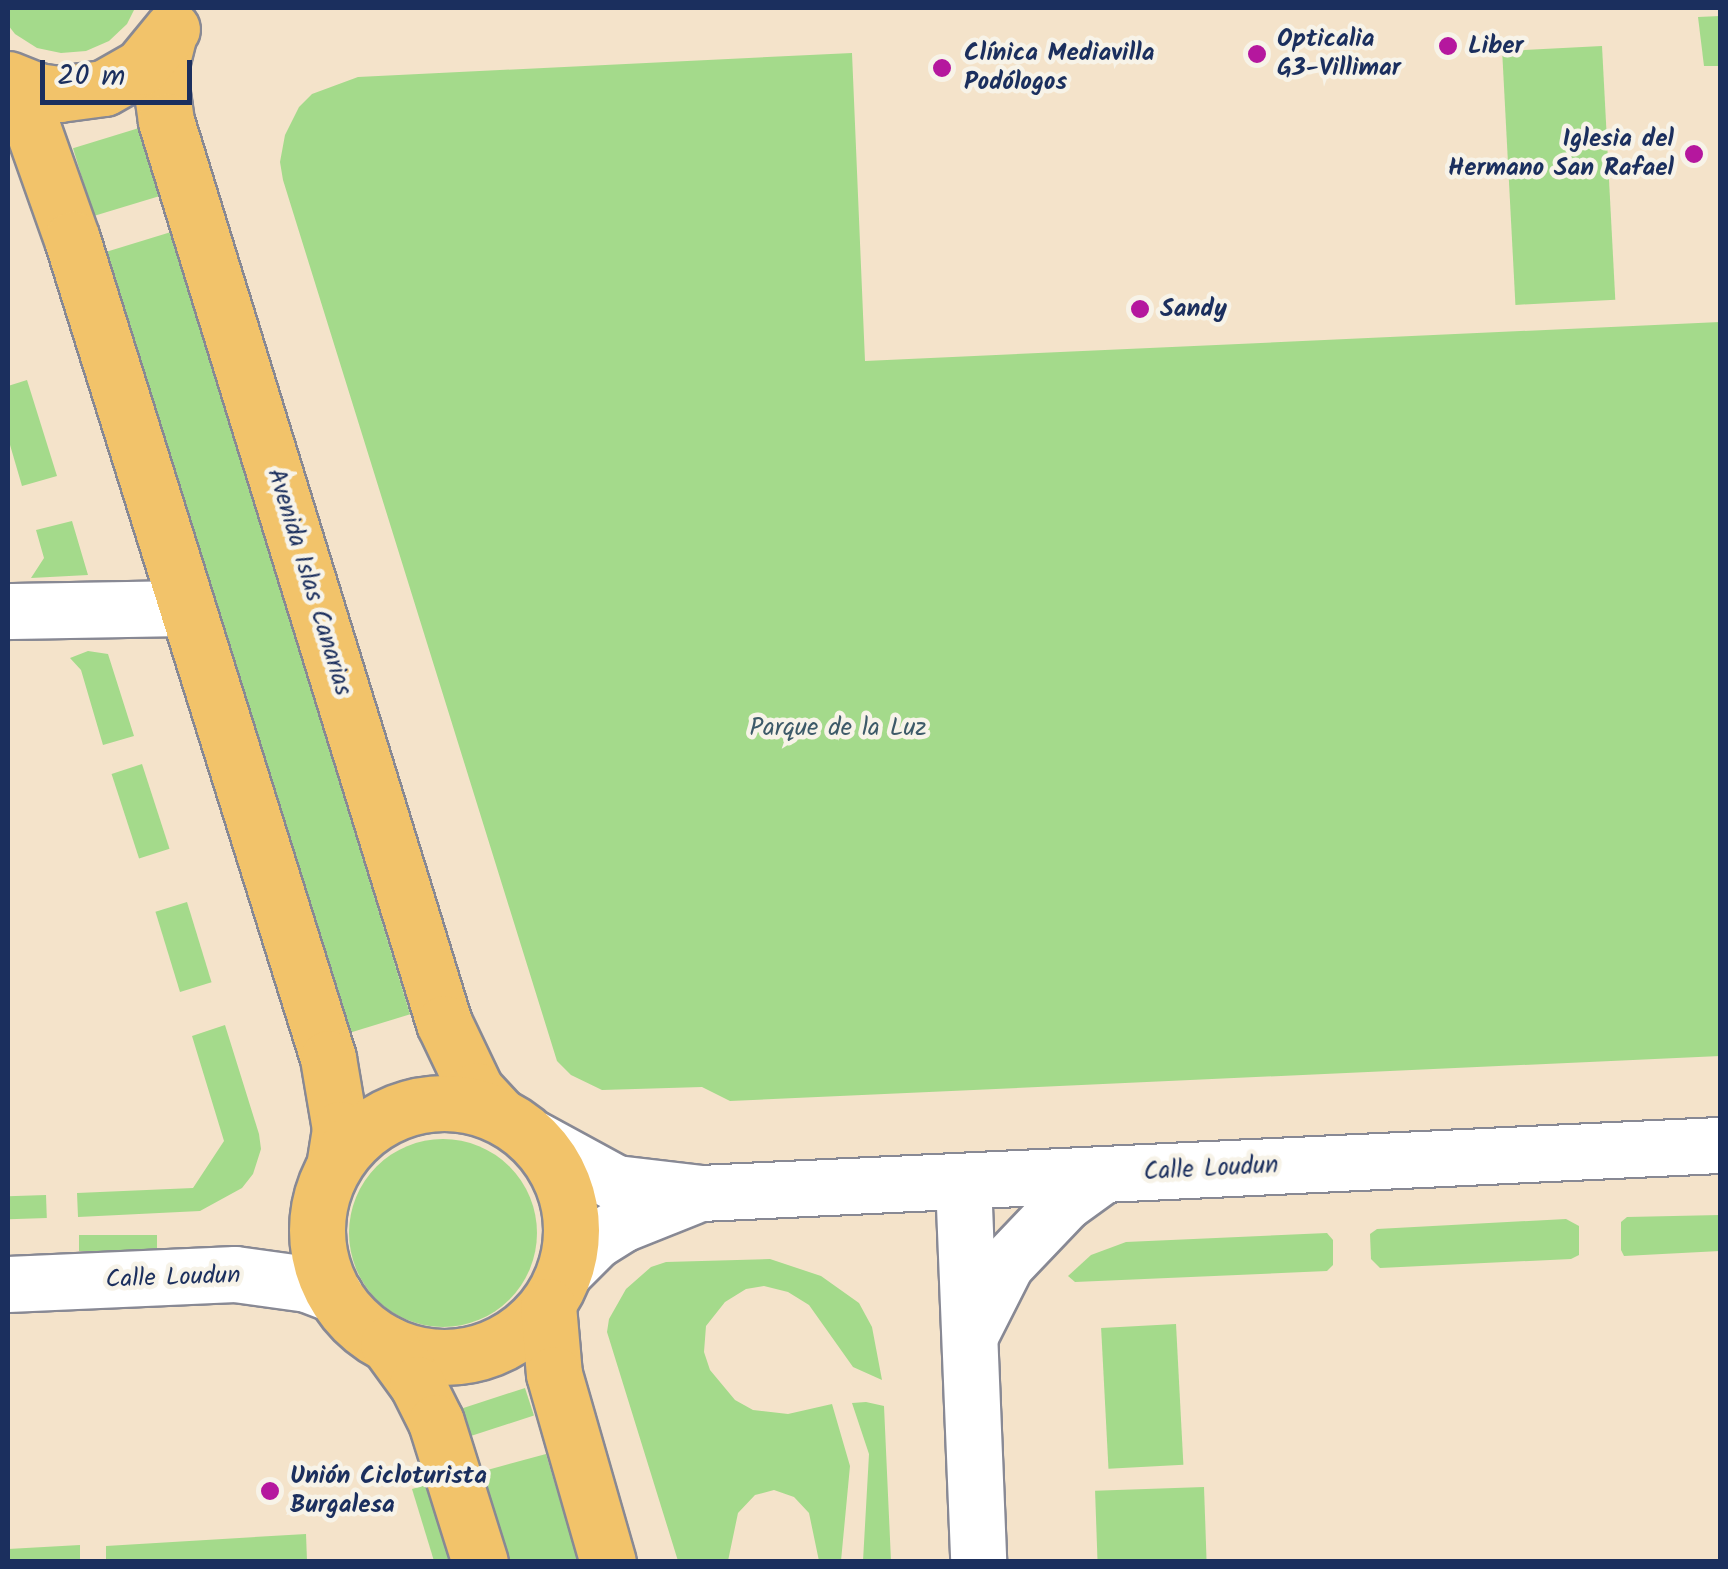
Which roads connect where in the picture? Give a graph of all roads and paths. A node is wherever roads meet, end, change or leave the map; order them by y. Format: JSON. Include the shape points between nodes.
{"nodes":[{"id":1,"x":182,"y":18,"type":"edge"},
{"id":2,"x":12,"y":81,"type":"edge"},
{"id":3,"x":186,"y":608,"type":"junction"},
{"id":4,"x":8,"y":612,"type":"edge"},
{"id":5,"x":515,"y":1126,"type":"junction"},
{"id":6,"x":1720,"y":1146,"type":"edge"},
{"id":7,"x":334,"y":1165,"type":"junction"},
{"id":8,"x":1104,"y":1174,"type":"junction"},
{"id":9,"x":963,"y":1181,"type":"junction"},
{"id":10,"x":700,"y":1193,"type":"junction"},
{"id":11,"x":8,"y":1284,"type":"edge"},
{"id":12,"x":557,"y":1287,"type":"junction"},
{"id":13,"x":335,"y":1295,"type":"junction"},
{"id":14,"x":969,"y":1336,"type":"junction"},
{"id":15,"x":388,"y":1344,"type":"junction"},
{"id":16,"x":480,"y":1562,"type":"edge"},
{"id":17,"x":608,"y":1562,"type":"edge"},
{"id":18,"x":978,"y":1562,"type":"edge"}],
"edges":[{"from":1,"to":2,"type":"main road","via":[[142,67],[104,88],[59,94]]},
{"from":1,"to":5,"type":"main road","name":"Avenida Islas Canarias","via":[[159,72],[166,121],[444,1024],[476,1090]]},
{"from":2,"to":3,"type":"main road","via":[[60,203]]},
{"from":3,"to":4,"type":"street"},
{"from":3,"to":7,"type":"main road","via":[[338,1094]]},
{"from":5,"to":7,"type":"main road","via":[[452,1104],[406,1108],[354,1140]]},
{"from":5,"to":10,"type":"street","name":"Calle Loudun","via":[[616,1183]]},
{"from":5,"to":12,"type":"main road","via":[[551,1160],[568,1200],[572,1241]]},
{"from":6,"to":8,"type":"street","name":"Calle Loudun"},
{"from":7,"to":13,"type":"main road","via":[[317,1230]]},
{"from":8,"to":9,"type":"street","name":"Calle Loudun"},
{"from":8,"to":14,"type":"street","via":[[1064,1202],[1006,1264]]},
{"from":9,"to":10,"type":"street","name":"Calle Loudun"},
{"from":9,"to":14,"type":"street"},
{"from":10,"to":12,"type":"street","name":"Calle Loudun","via":[[596,1241]]},
{"from":11,"to":13,"type":"street","name":"Calle Loudun","via":[[235,1274],[307,1284]]},
{"from":12,"to":15,"type":"main road","via":[[508,1340],[458,1358]]},
{"from":12,"to":17,"type":"main road","via":[[554,1374]]},
{"from":13,"to":15,"type":"main road","via":[[349,1315]]},
{"from":14,"to":18,"type":"street"},
{"from":15,"to":16,"type":"main road","via":[[436,1422]]}]}
